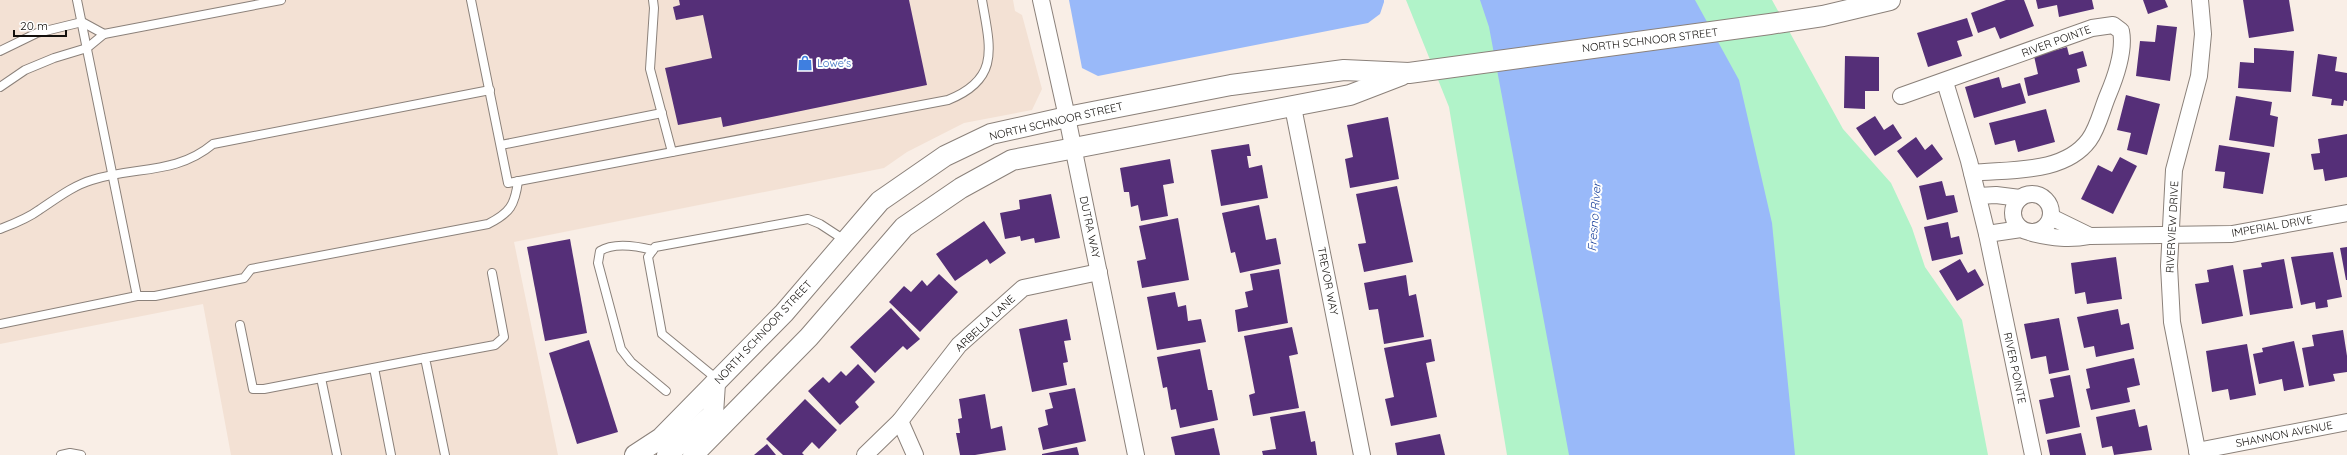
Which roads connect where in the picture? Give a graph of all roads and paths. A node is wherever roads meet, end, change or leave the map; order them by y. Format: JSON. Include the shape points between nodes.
{"nodes":[{"id":1,"x":77,"y":0,"type":"edge"},
{"id":2,"x":281,"y":0,"type":"edge"},
{"id":3,"x":471,"y":0,"type":"edge"},
{"id":4,"x":653,"y":0,"type":"edge"},
{"id":5,"x":982,"y":0,"type":"edge"},
{"id":6,"x":1041,"y":0,"type":"edge"},
{"id":7,"x":1890,"y":0,"type":"edge"},
{"id":8,"x":2200,"y":0,"type":"edge"},
{"id":9,"x":82,"y":22,"type":"junction"},
{"id":10,"x":104,"y":34,"type":"junction"},
{"id":11,"x":87,"y":48,"type":"junction"},
{"id":12,"x":0,"y":51,"type":"edge"},
{"id":13,"x":1409,"y":73,"type":"junction"},
{"id":14,"x":1945,"y":82,"type":"junction"},
{"id":15,"x":0,"y":87,"type":"edge"},
{"id":16,"x":490,"y":90,"type":"junction"},
{"id":17,"x":1901,"y":96,"type":"dead end"},
{"id":18,"x":1293,"y":106,"type":"junction"},
{"id":19,"x":662,"y":113,"type":"junction"},
{"id":20,"x":1067,"y":117,"type":"junction"},
{"id":21,"x":501,"y":145,"type":"junction"},
{"id":22,"x":1073,"y":148,"type":"junction"},
{"id":23,"x":672,"y":152,"type":"junction"},
{"id":24,"x":1972,"y":173,"type":"junction"},
{"id":25,"x":113,"y":174,"type":"junction"},
{"id":26,"x":518,"y":181,"type":"junction"},
{"id":27,"x":1978,"y":196,"type":"junction"},
{"id":28,"x":2020,"y":198,"type":"junction"},
{"id":29,"x":2347,"y":213,"type":"edge"},
{"id":30,"x":2051,"y":217,"type":"junction"},
{"id":31,"x":0,"y":229,"type":"edge"},
{"id":32,"x":2027,"y":231,"type":"junction"},
{"id":33,"x":1987,"y":234,"type":"junction"},
{"id":34,"x":2172,"y":234,"type":"junction"},
{"id":35,"x":2090,"y":236,"type":"junction"},
{"id":36,"x":846,"y":241,"type":"junction"},
{"id":37,"x":653,"y":250,"type":"junction"},
{"id":38,"x":492,"y":272,"type":"dead end"},
{"id":39,"x":1100,"y":272,"type":"junction"},
{"id":40,"x":136,"y":296,"type":"junction"},
{"id":41,"x":0,"y":324,"type":"edge"},
{"id":42,"x":240,"y":325,"type":"dead end"},
{"id":43,"x":425,"y":358,"type":"junction"},
{"id":44,"x":374,"y":368,"type":"junction"},
{"id":45,"x":321,"y":378,"type":"junction"},
{"id":46,"x":716,"y":381,"type":"junction"},
{"id":47,"x":666,"y":391,"type":"dead end"},
{"id":48,"x":900,"y":421,"type":"junction"},
{"id":49,"x":2347,"y":422,"type":"edge"},
{"id":50,"x":2198,"y":453,"type":"edge"},
{"id":51,"x":61,"y":455,"type":"edge"},
{"id":52,"x":81,"y":455,"type":"edge"},
{"id":53,"x":337,"y":455,"type":"edge"},
{"id":54,"x":390,"y":455,"type":"edge"},
{"id":55,"x":445,"y":455,"type":"edge"},
{"id":56,"x":635,"y":455,"type":"edge"},
{"id":57,"x":667,"y":455,"type":"edge"},
{"id":58,"x":693,"y":455,"type":"edge"},
{"id":59,"x":865,"y":455,"type":"edge"},
{"id":60,"x":915,"y":455,"type":"edge"},
{"id":61,"x":1136,"y":455,"type":"edge"},
{"id":62,"x":1362,"y":455,"type":"edge"},
{"id":63,"x":2033,"y":455,"type":"edge"}],
"edges":[{"from":1,"to":9,"type":"lane"},
{"from":2,"to":10,"type":"lane"},
{"from":3,"to":16,"type":"lane"},
{"from":4,"to":19,"type":"lane","via":[[650,69]]},
{"from":5,"to":23,"type":"lane","via":[[988,56],[986,72],[962,95],[948,100]]},
{"from":6,"to":20,"type":"street","name":"DUTRA WAY"},
{"from":7,"to":13,"type":"street","name":"NORTH SCHNOOR STREET","via":[[1824,16]]},
{"from":8,"to":34,"type":"street","name":"RIVERVIEW DRIVE","via":[[2203,34],[2199,76],[2174,170]]},
{"from":9,"to":10,"type":"lane"},
{"from":9,"to":11,"type":"lane"},
{"from":9,"to":12,"type":"lane","via":[[37,33]]},
{"from":10,"to":11,"type":"lane"},
{"from":11,"to":15,"type":"lane","via":[[25,70]]},
{"from":11,"to":25,"type":"lane"},
{"from":13,"to":18,"type":"street","name":"NORTH SCHNOOR STREET","via":[[1350,95]]},
{"from":13,"to":20,"type":"street","name":"NORTH SCHNOOR STREET","via":[[1344,70],[1262,81]]},
{"from":14,"to":17,"type":"street","name":"RIVER POINTE"},
{"from":14,"to":24,"type":"street","name":"RIVER POINTE"},
{"from":14,"to":24,"type":"street","name":"RIVER POINTE","via":[[2092,28],[2113,26],[2121,31],[2124,43],[2112,86],[2089,140],[2070,157],[2044,167]]},
{"from":16,"to":21,"type":"lane"},
{"from":16,"to":25,"type":"lane","via":[[213,144],[190,160]]},
{"from":18,"to":22,"type":"street","name":"NORTH SCHNOOR STREET"},
{"from":18,"to":62,"type":"street","name":"TREVOR WAY"},
{"from":19,"to":21,"type":"lane"},
{"from":19,"to":23,"type":"lane"},
{"from":20,"to":22,"type":"street","name":"DUTRA WAY"},
{"from":20,"to":36,"type":"street","name":"NORTH SCHNOOR STREET","via":[[991,134],[945,156],[880,201]]},
{"from":21,"to":26,"type":"lane","via":[[508,183]]},
{"from":22,"to":39,"type":"street","name":"DUTRA WAY"},
{"from":22,"to":58,"type":"street","name":"NORTH SCHNOOR STREET","via":[[1012,160],[961,188],[904,227],[810,337]]},
{"from":23,"to":26,"type":"lane"},
{"from":24,"to":27,"type":"street","name":"RIVER POINTE"},
{"from":25,"to":31,"type":"lane","via":[[79,184],[38,211]]},
{"from":25,"to":40,"type":"lane"},
{"from":26,"to":40,"type":"lane","via":[[513,204],[504,216],[488,224],[251,269],[244,278],[155,296]]},
{"from":27,"to":28,"type":"street"},
{"from":27,"to":33,"type":"street","name":"RIVER POINTE"},
{"from":28,"to":30,"type":"street","via":[[2032,194],[2044,198],[2049,204]]},
{"from":28,"to":32,"type":"street","via":[[2012,214],[2016,225]]},
{"from":29,"to":34,"type":"street","name":"IMPERIAL DRIVE","via":[[2232,234]]},
{"from":30,"to":32,"type":"street","via":[[2045,228]]},
{"from":30,"to":35,"type":"street"},
{"from":32,"to":33,"type":"street"},
{"from":32,"to":35,"type":"street","via":[[2058,239]]},
{"from":33,"to":63,"type":"street","name":"RIVER POINTE"},
{"from":34,"to":35,"type":"street"},
{"from":34,"to":50,"type":"street","name":"RIVERVIEW DRIVE","via":[[2169,266],[2172,322]]},
{"from":36,"to":37,"type":"lane","via":[[808,219],[655,247]]},
{"from":36,"to":46,"type":"street","name":"NORTH SCHNOOR STREET","via":[[784,313]]},
{"from":37,"to":46,"type":"lane","via":[[648,257],[662,334]]},
{"from":37,"to":47,"type":"lane","via":[[638,247],[606,247],[600,252],[598,263],[621,349],[631,362]]},
{"from":38,"to":43,"type":"lane","via":[[504,336],[495,345]]},
{"from":39,"to":48,"type":"street","name":"ARBELLA LANE","via":[[1023,288],[959,345]]},
{"from":39,"to":61,"type":"street","name":"DUTRA WAY"},
{"from":40,"to":41,"type":"lane"},
{"from":42,"to":45,"type":"lane","via":[[253,389]]},
{"from":43,"to":44,"type":"lane"},
{"from":43,"to":55,"type":"lane"},
{"from":44,"to":45,"type":"lane"},
{"from":44,"to":54,"type":"lane"},
{"from":45,"to":53,"type":"lane"},
{"from":46,"to":56,"type":"street","name":"NORTH SCHNOOR STREET","via":[[661,438]]},
{"from":46,"to":57,"type":"street","via":[[713,414]]},
{"from":48,"to":59,"type":"street","name":"ARBELLA LANE"},
{"from":48,"to":60,"type":"street"},
{"from":49,"to":50,"type":"street","name":"SHANNON AVENUE"},
{"from":51,"to":52,"type":"lane"}]}
